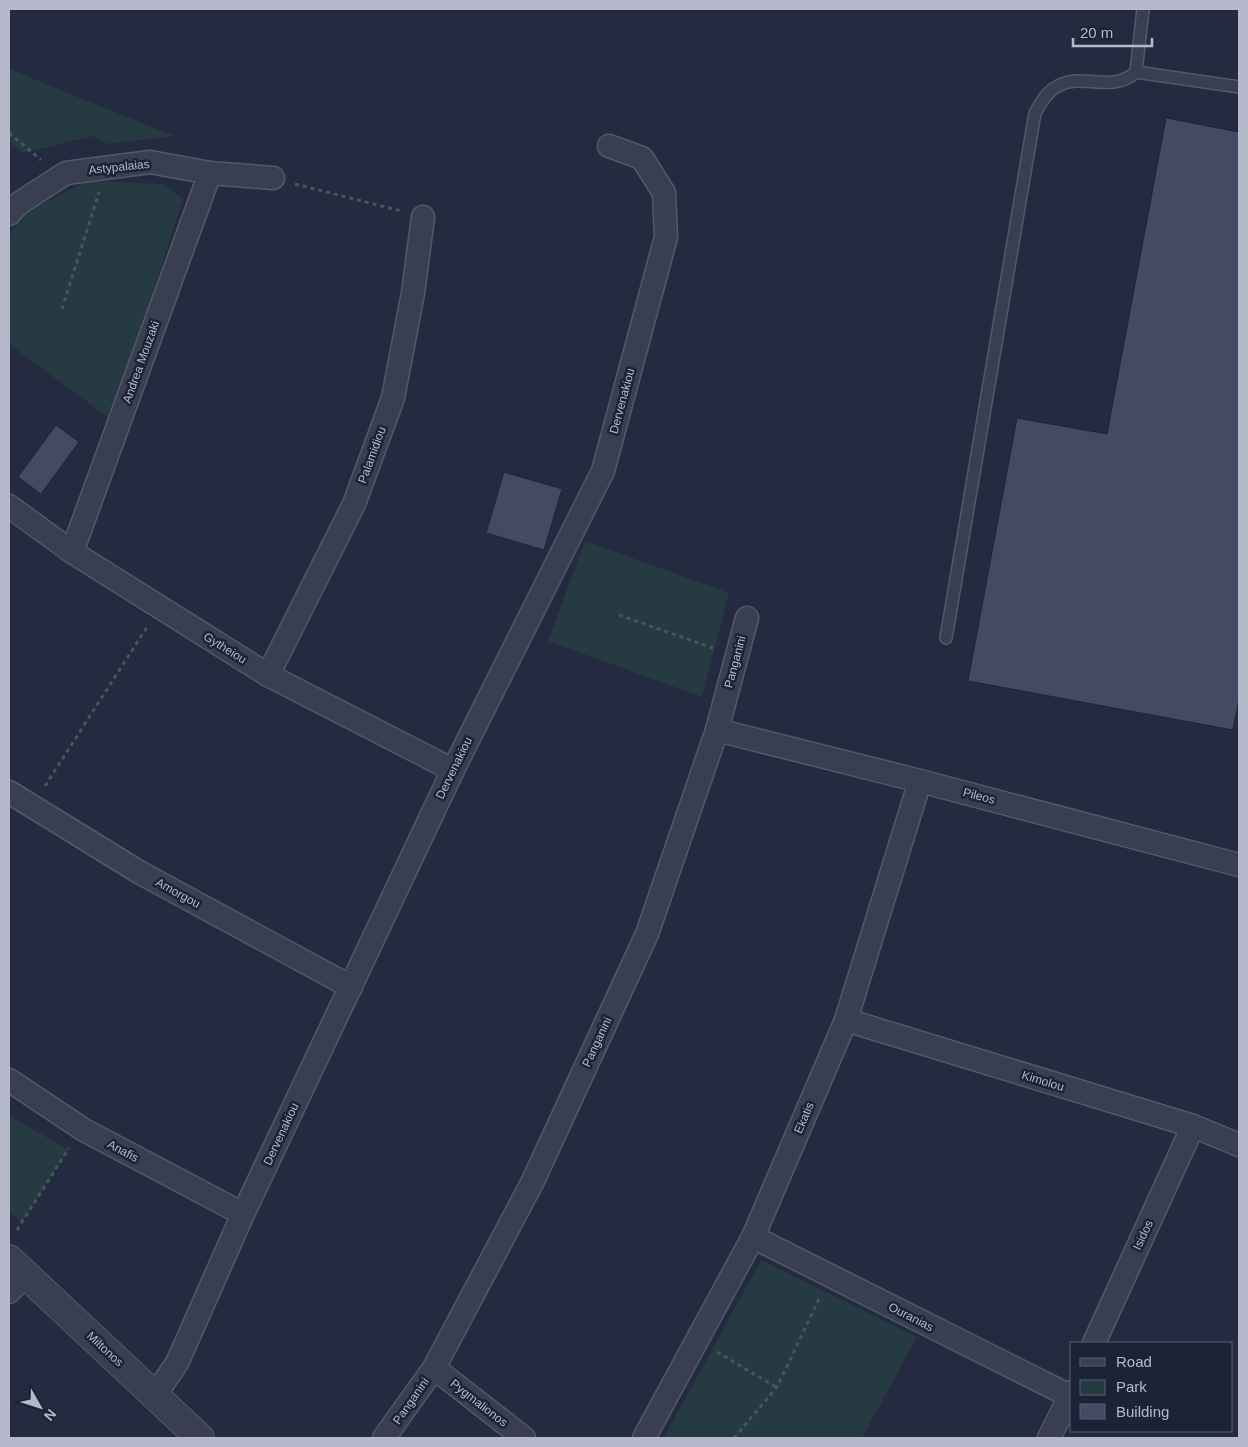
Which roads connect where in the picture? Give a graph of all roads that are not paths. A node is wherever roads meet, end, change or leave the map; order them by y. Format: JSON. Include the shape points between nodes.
{"nodes":[{"id":1,"x":1143,"y":9,"type":"edge"},
{"id":2,"x":1136,"y":72,"type":"junction"},
{"id":3,"x":1239,"y":87,"type":"edge"},
{"id":4,"x":609,"y":146,"type":"dead end"},
{"id":5,"x":210,"y":173,"type":"junction"},
{"id":6,"x":273,"y":178,"type":"road end"},
{"id":7,"x":9,"y":214,"type":"edge"},
{"id":8,"x":423,"y":217,"type":"road end"},
{"id":9,"x":9,"y":506,"type":"edge"},
{"id":10,"x":72,"y":552,"type":"junction"},
{"id":11,"x":747,"y":618,"type":"dead end"},
{"id":12,"x":946,"y":638,"type":"dead end"},
{"id":13,"x":268,"y":675,"type":"junction"},
{"id":14,"x":717,"y":730,"type":"junction"},
{"id":15,"x":453,"y":770,"type":"junction"},
{"id":16,"x":920,"y":781,"type":"junction"},
{"id":17,"x":9,"y":792,"type":"edge"},
{"id":18,"x":1239,"y":865,"type":"edge"},
{"id":19,"x":351,"y":987,"type":"junction"},
{"id":20,"x":846,"y":1020,"type":"junction"},
{"id":21,"x":9,"y":1080,"type":"edge"},
{"id":22,"x":1193,"y":1126,"type":"junction"},
{"id":23,"x":1239,"y":1145,"type":"edge"},
{"id":24,"x":243,"y":1214,"type":"junction"},
{"id":25,"x":753,"y":1237,"type":"junction"},
{"id":26,"x":14,"y":1275,"type":"edge"},
{"id":27,"x":1094,"y":1342,"type":"edge"},
{"id":28,"x":434,"y":1368,"type":"junction"},
{"id":29,"x":1070,"y":1394,"type":"edge"},
{"id":30,"x":155,"y":1395,"type":"junction"},
{"id":31,"x":1070,"y":1396,"type":"edge"},
{"id":32,"x":200,"y":1438,"type":"edge"},
{"id":33,"x":384,"y":1438,"type":"edge"},
{"id":34,"x":524,"y":1438,"type":"edge"},
{"id":35,"x":644,"y":1438,"type":"edge"},
{"id":36,"x":1050,"y":1438,"type":"edge"}],
"edges":[{"from":1,"to":2,"type":"lane"},
{"from":2,"to":3,"type":"lane"},
{"from":2,"to":12,"type":"lane","via":[[1127,80],[1110,84],[1073,81],[1057,86],[1047,94],[1035,113]]},
{"from":4,"to":15,"type":"street","name":"Dervenakiou","via":[[642,158],[664,193],[666,237],[603,472]]},
{"from":5,"to":6,"type":"street","name":"Astypalaias"},
{"from":5,"to":7,"type":"street","name":"Astypalaias","via":[[150,162],[66,173],[18,204]]},
{"from":5,"to":10,"type":"street","name":"Andrea Mouzaki"},
{"from":8,"to":13,"type":"street","name":"Palamidiou","via":[[413,293],[393,398],[354,504]]},
{"from":9,"to":10,"type":"street","name":"Gytheiou"},
{"from":10,"to":13,"type":"street","name":"Gytheiou"},
{"from":11,"to":14,"type":"street","name":"Panganini"},
{"from":13,"to":15,"type":"street","name":"Gytheiou"},
{"from":14,"to":16,"type":"street","name":"Pileos"},
{"from":14,"to":28,"type":"street","name":"Panganini","via":[[647,934],[532,1183]]},
{"from":15,"to":19,"type":"street","name":"Dervenakiou"},
{"from":16,"to":18,"type":"street","name":"Pileos"},
{"from":16,"to":20,"type":"street","name":"Ekatis"},
{"from":17,"to":19,"type":"street","name":"Amorgou","via":[[139,872]]},
{"from":19,"to":24,"type":"street","name":"Dervenakiou"},
{"from":20,"to":22,"type":"street","name":"Kimolou"},
{"from":20,"to":25,"type":"street","name":"Ekatis"},
{"from":21,"to":24,"type":"street","name":"Anafis","via":[[84,1130]]},
{"from":22,"to":23,"type":"street","name":"Kimolou"},
{"from":22,"to":27,"type":"street","name":"Isidos"},
{"from":24,"to":30,"type":"street","name":"Dervenakiou","via":[[177,1363]]},
{"from":25,"to":29,"type":"street","name":"Ouranias"},
{"from":25,"to":35,"type":"street","name":"Ekatis"},
{"from":26,"to":30,"type":"street","name":"Miltonos"},
{"from":28,"to":33,"type":"street","name":"Panganini"},
{"from":28,"to":34,"type":"street","name":"Pygmalionos"},
{"from":30,"to":32,"type":"street","name":"Miltonos"},
{"from":31,"to":36,"type":"street"}]}
